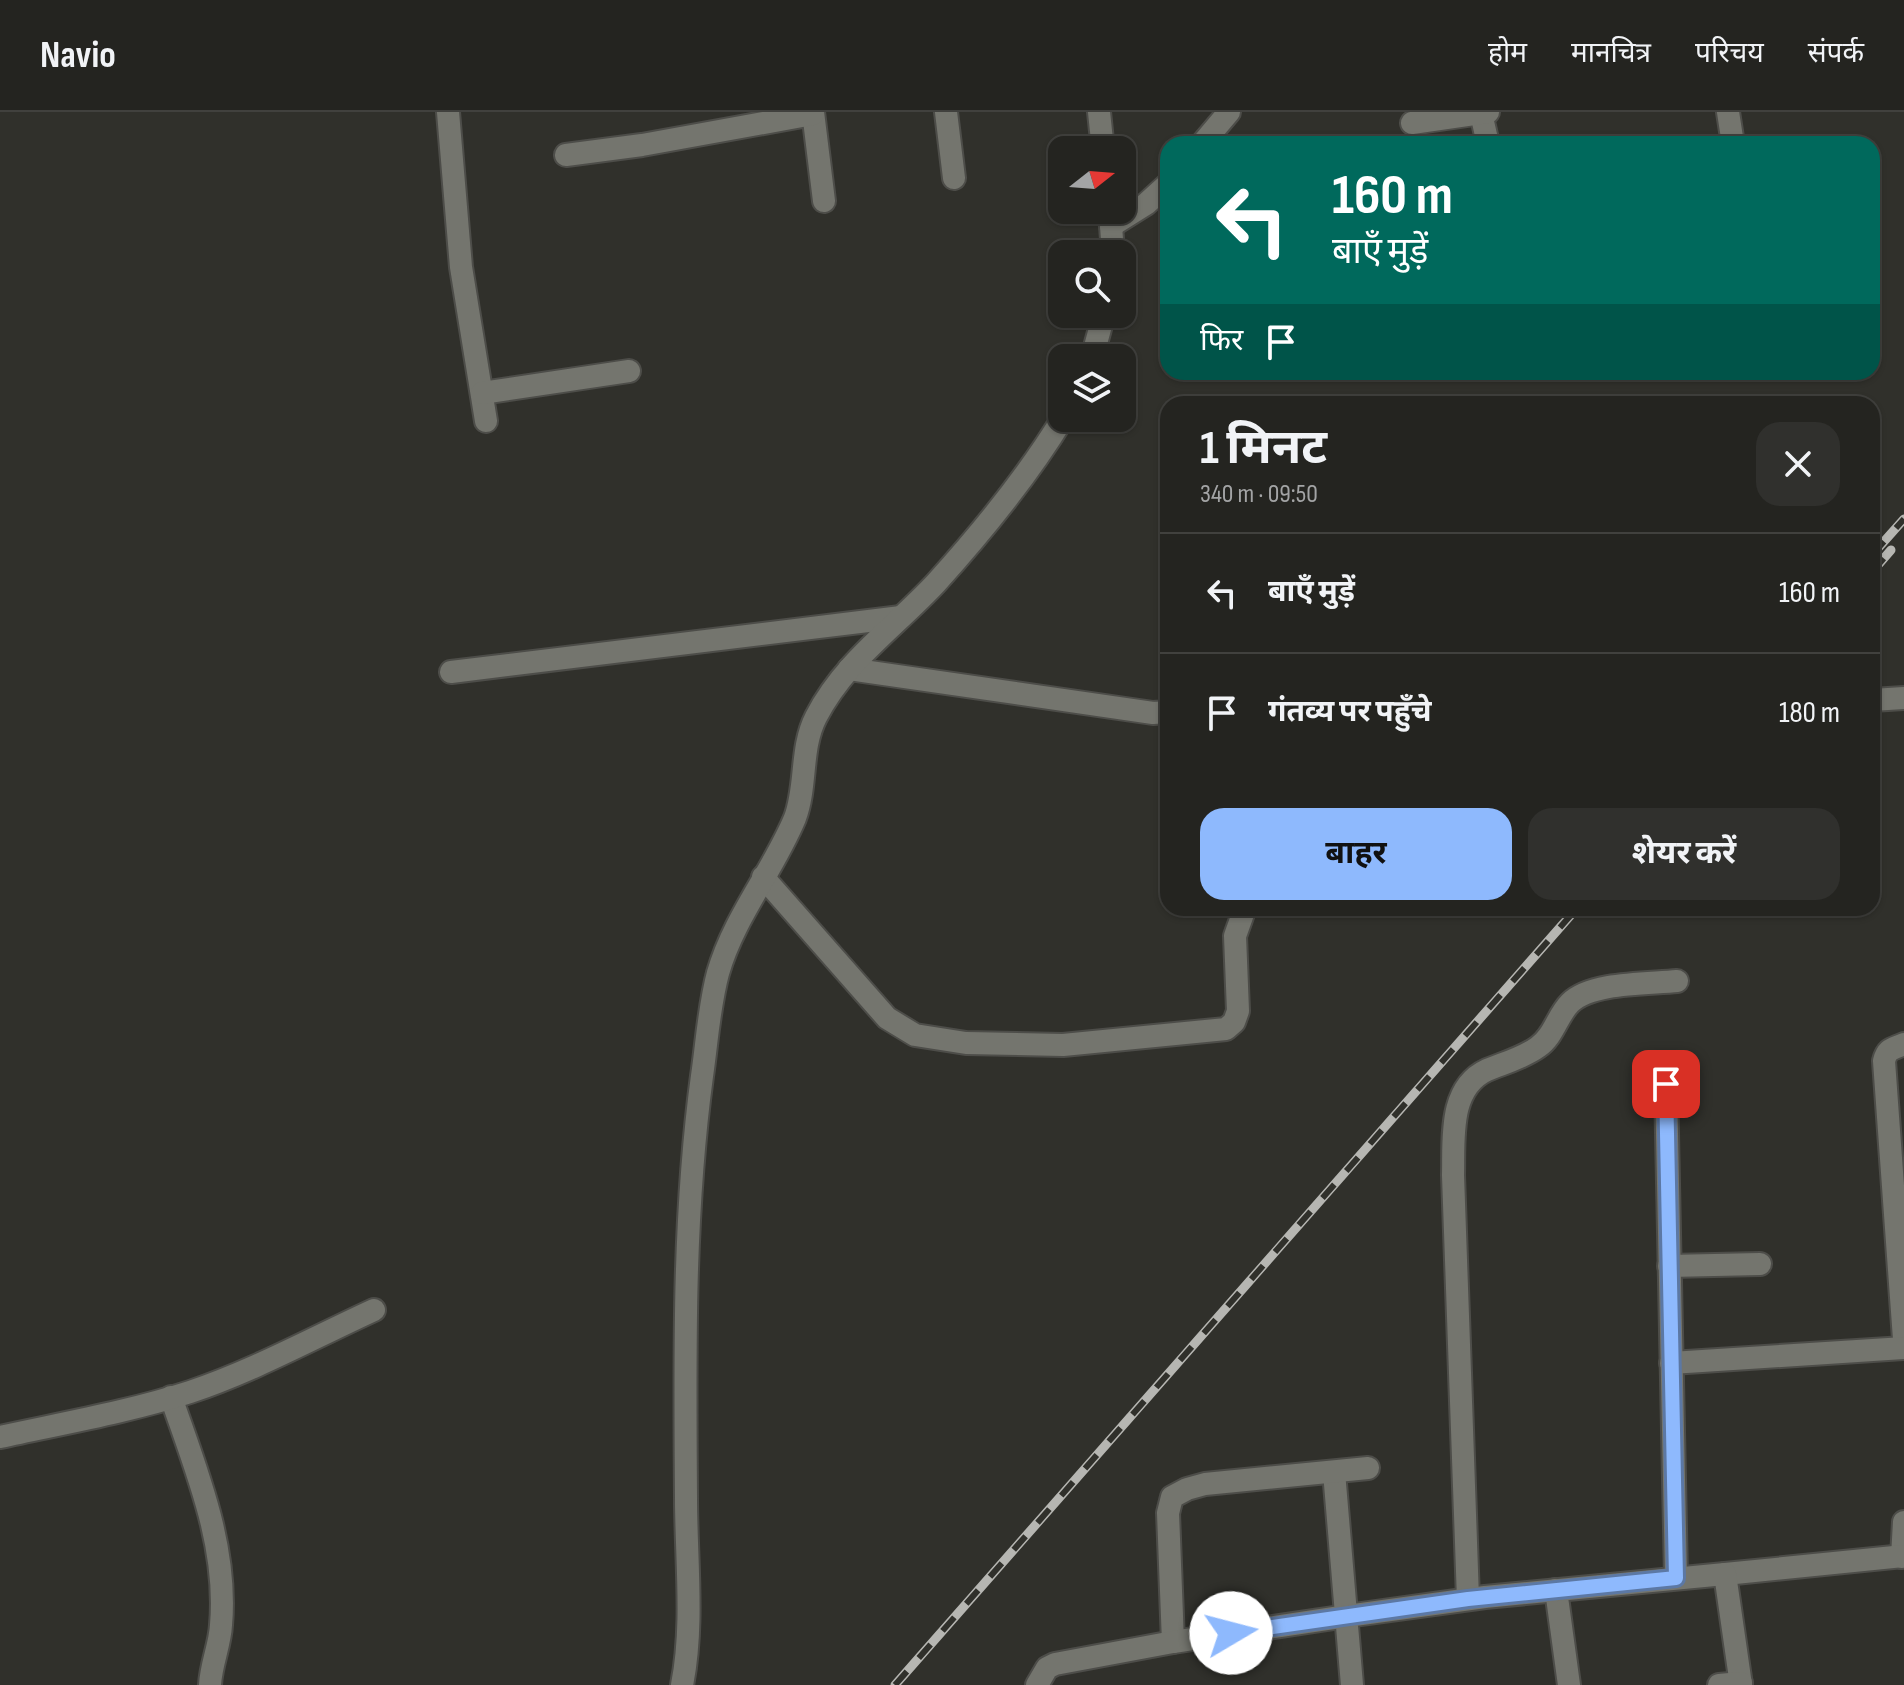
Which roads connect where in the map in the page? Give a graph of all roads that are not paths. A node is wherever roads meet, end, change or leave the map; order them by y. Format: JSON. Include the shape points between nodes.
{"nodes":[{"id":1,"x":448,"y":112,"type":"edge"},
{"id":2,"x":946,"y":112,"type":"edge"},
{"id":3,"x":1099,"y":112,"type":"edge"},
{"id":4,"x":1229,"y":112,"type":"edge"},
{"id":5,"x":1488,"y":112,"type":"edge"},
{"id":6,"x":1728,"y":112,"type":"edge"},
{"id":7,"x":813,"y":113,"type":"edge"},
{"id":8,"x":1481,"y":113,"type":"edge"},
{"id":9,"x":1412,"y":123,"type":"dead end"},
{"id":10,"x":1102,"y":136,"type":"edge"},
{"id":11,"x":1209,"y":136,"type":"edge"},
{"id":12,"x":1486,"y":136,"type":"edge"},
{"id":13,"x":1732,"y":136,"type":"edge"},
{"id":14,"x":566,"y":155,"type":"dead end"},
{"id":15,"x":954,"y":178,"type":"dead end"},
{"id":16,"x":1160,"y":191,"type":"edge"},
{"id":17,"x":824,"y":201,"type":"dead end"},
{"id":18,"x":1136,"y":208,"type":"edge"},
{"id":19,"x":629,"y":371,"type":"dead end"},
{"id":20,"x":482,"y":393,"type":"junction"},
{"id":21,"x":486,"y":421,"type":"dead end"},
{"id":22,"x":1054,"y":432,"type":"edge"},
{"id":23,"x":901,"y":617,"type":"junction"},
{"id":24,"x":849,"y":669,"type":"junction"},
{"id":25,"x":451,"y":672,"type":"dead end"},
{"id":26,"x":1904,"y":698,"type":"edge"},
{"id":27,"x":1880,"y":700,"type":"edge"},
{"id":28,"x":1160,"y":713,"type":"edge"},
{"id":29,"x":763,"y":877,"type":"junction"},
{"id":30,"x":1242,"y":916,"type":"edge"},
{"id":31,"x":1677,"y":981,"type":"dead end"},
{"id":32,"x":1904,"y":1044,"type":"edge"},
{"id":33,"x":1666,"y":1084,"type":"dead end"},
{"id":34,"x":1896,"y":1102,"type":"edge"},
{"id":35,"x":1760,"y":1264,"type":"dead end"},
{"id":36,"x":1669,"y":1266,"type":"junction"},
{"id":37,"x":1903,"y":1297,"type":"edge"},
{"id":38,"x":374,"y":1310,"type":"dead end"},
{"id":39,"x":1904,"y":1339,"type":"edge"},
{"id":40,"x":1904,"y":1348,"type":"edge"},
{"id":41,"x":1671,"y":1363,"type":"junction"},
{"id":42,"x":171,"y":1397,"type":"junction"},
{"id":43,"x":0,"y":1437,"type":"edge"},
{"id":44,"x":1368,"y":1468,"type":"dead end"},
{"id":45,"x":1334,"y":1472,"type":"junction"},
{"id":46,"x":1904,"y":1522,"type":"edge"},
{"id":47,"x":1903,"y":1556,"type":"edge"},
{"id":48,"x":1725,"y":1574,"type":"junction"},
{"id":49,"x":1676,"y":1578,"type":"junction"},
{"id":50,"x":1556,"y":1590,"type":"junction"},
{"id":51,"x":1468,"y":1599,"type":"junction"},
{"id":52,"x":1347,"y":1616,"type":"junction"},
{"id":53,"x":1173,"y":1642,"type":"junction"},
{"id":54,"x":1733,"y":1684,"type":"edge"},
{"id":55,"x":210,"y":1685,"type":"edge"},
{"id":56,"x":682,"y":1685,"type":"edge"},
{"id":57,"x":1037,"y":1685,"type":"edge"},
{"id":58,"x":1352,"y":1685,"type":"edge"},
{"id":59,"x":1569,"y":1685,"type":"edge"}],
"edges":[{"from":1,"to":20,"type":"street","via":[[461,267]]},
{"from":2,"to":15,"type":"street"},
{"from":3,"to":10,"type":"street"},
{"from":4,"to":11,"type":"street"},
{"from":5,"to":8,"type":"street"},
{"from":6,"to":13,"type":"street"},
{"from":7,"to":14,"type":"street"},
{"from":7,"to":17,"type":"street"},
{"from":8,"to":9,"type":"street"},
{"from":8,"to":12,"type":"street"},
{"from":16,"to":18,"type":"street"},
{"from":19,"to":20,"type":"street"},
{"from":20,"to":21,"type":"street"},
{"from":22,"to":23,"type":"street","via":[[990,519]]},
{"from":23,"to":24,"type":"street"},
{"from":23,"to":25,"type":"street"},
{"from":24,"to":28,"type":"street"},
{"from":24,"to":29,"type":"street","via":[[808,736],[797,811]]},
{"from":26,"to":27,"type":"street"},
{"from":29,"to":30,"type":"street","via":[[887,1018],[915,1035],[966,1043],[1063,1045],[1226,1029],[1238,1011],[1235,936]]},
{"from":29,"to":56,"type":"street","via":[[717,974],[694,1134],[685,1304],[688,1624]]},
{"from":31,"to":51,"type":"street","via":[[1578,995],[1542,1044],[1483,1072],[1470,1083],[1457,1108],[1453,1175]]},
{"from":32,"to":34,"type":"street","via":[[1886,1052],[1884,1061]]},
{"from":33,"to":36,"type":"street"},
{"from":34,"to":37,"type":"street"},
{"from":35,"to":36,"type":"street"},
{"from":36,"to":41,"type":"street"},
{"from":37,"to":39,"type":"street"},
{"from":38,"to":42,"type":"street"},
{"from":40,"to":41,"type":"street"},
{"from":41,"to":49,"type":"street"},
{"from":42,"to":43,"type":"street"},
{"from":42,"to":55,"type":"street","via":[[215,1540],[221,1626]]},
{"from":44,"to":45,"type":"street"},
{"from":45,"to":52,"type":"street"},
{"from":45,"to":53,"type":"street","via":[[1205,1484],[1172,1497],[1168,1513]]},
{"from":46,"to":47,"type":"street"},
{"from":47,"to":48,"type":"street"},
{"from":48,"to":49,"type":"street"},
{"from":48,"to":54,"type":"street"},
{"from":49,"to":50,"type":"street"},
{"from":50,"to":51,"type":"street"},
{"from":50,"to":59,"type":"street"},
{"from":51,"to":52,"type":"street"},
{"from":52,"to":53,"type":"street"},
{"from":52,"to":58,"type":"street"},
{"from":53,"to":57,"type":"street","via":[[1055,1664]]}]}
